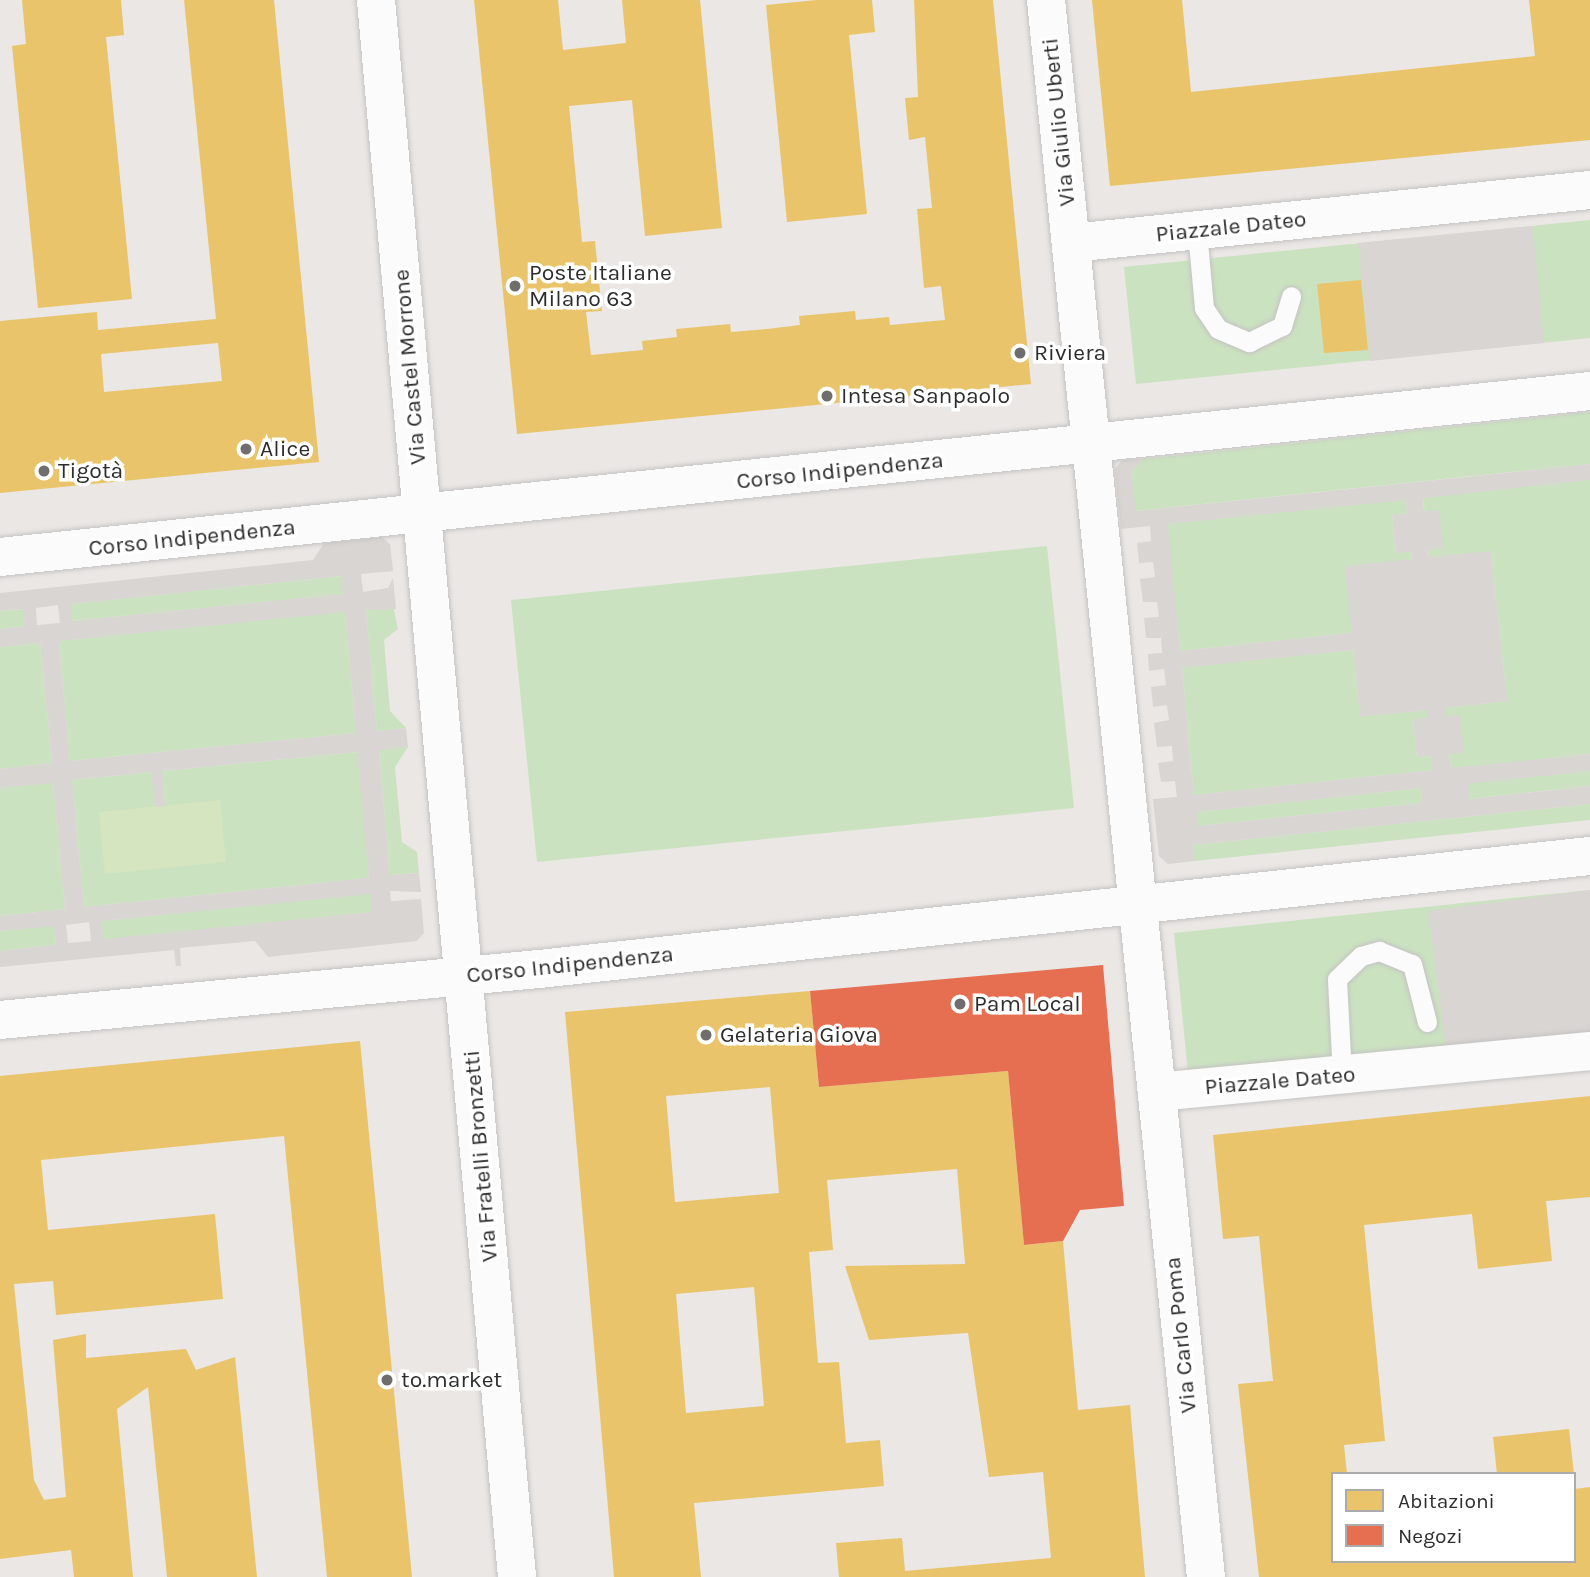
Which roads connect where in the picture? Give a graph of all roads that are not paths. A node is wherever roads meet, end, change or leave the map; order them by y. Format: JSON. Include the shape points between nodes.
{"nodes":[{"id":1,"x":376,"y":0,"type":"edge"},
{"id":2,"x":1046,"y":0,"type":"edge"},
{"id":3,"x":1590,"y":190,"type":"edge"},
{"id":4,"x":1197,"y":231,"type":"junction"},
{"id":5,"x":1072,"y":243,"type":"junction"},
{"id":6,"x":1291,"y":296,"type":"dead end"},
{"id":7,"x":1590,"y":391,"type":"edge"},
{"id":8,"x":1094,"y":443,"type":"junction"},
{"id":9,"x":424,"y":514,"type":"junction"},
{"id":10,"x":0,"y":556,"type":"edge"},
{"id":11,"x":443,"y":734,"type":"joint"},
{"id":12,"x":1590,"y":856,"type":"edge"},
{"id":13,"x":1139,"y":904,"type":"junction"},
{"id":14,"x":465,"y":976,"type":"junction"},
{"id":15,"x":0,"y":1020,"type":"edge"},
{"id":16,"x":1427,"y":1022,"type":"dead end"},
{"id":17,"x":1590,"y":1051,"type":"edge"},
{"id":18,"x":1342,"y":1075,"type":"junction"},
{"id":19,"x":1157,"y":1092,"type":"junction"},
{"id":20,"x":517,"y":1577,"type":"edge"},
{"id":21,"x":1206,"y":1577,"type":"edge"}],
"edges":[{"from":1,"to":9,"type":"street","name":"Via Castel Morrone"},
{"from":2,"to":5,"type":"street","name":"Via Giulio Uberti"},
{"from":3,"to":4,"type":"street","name":"Piazzale Dateo"},
{"from":4,"to":5,"type":"street","name":"Piazzale Dateo"},
{"from":4,"to":6,"type":"lane","via":[[1204,309],[1219,329],[1249,342],[1282,326]]},
{"from":5,"to":8,"type":"street"},
{"from":7,"to":8,"type":"street"},
{"from":8,"to":9,"type":"street","name":"Corso Indipendenza"},
{"from":8,"to":13,"type":"street"},
{"from":9,"to":10,"type":"street","name":"Corso Indipendenza"},
{"from":9,"to":11,"type":"street","name":"Via Castel Morrone"},
{"from":11,"to":14,"type":"street","name":"Via Fratelli Bronzetti"},
{"from":12,"to":13,"type":"street"},
{"from":13,"to":14,"type":"street","name":"Corso Indipendenza"},
{"from":13,"to":19,"type":"street"},
{"from":14,"to":15,"type":"street","name":"Corso Indipendenza"},
{"from":14,"to":20,"type":"street","name":"Via Fratelli Bronzetti"},
{"from":16,"to":18,"type":"lane","via":[[1412,964],[1378,951],[1361,956],[1337,979]]},
{"from":17,"to":18,"type":"street","name":"Piazzale Dateo"},
{"from":18,"to":19,"type":"street","name":"Piazzale Dateo"},
{"from":19,"to":21,"type":"street","name":"Via Carlo Poma"}]}
